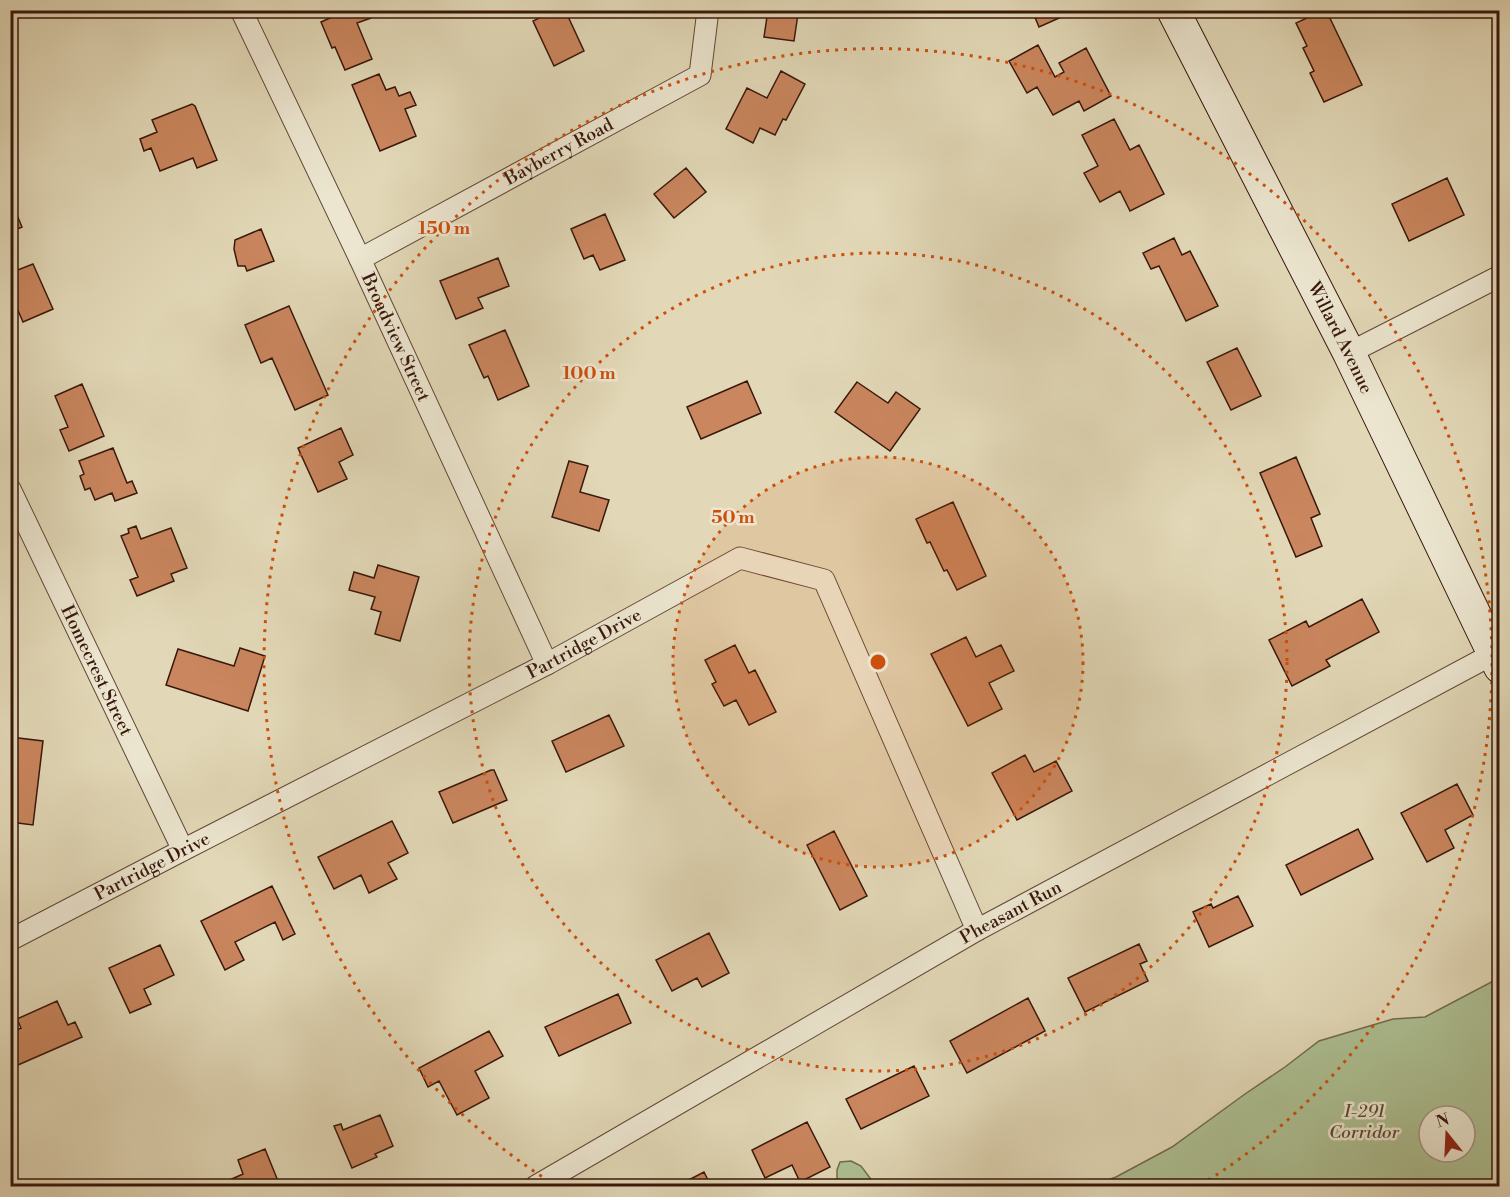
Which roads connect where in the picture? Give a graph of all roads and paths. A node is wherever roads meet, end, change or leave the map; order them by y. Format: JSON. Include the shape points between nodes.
{"nodes":[{"id":1,"x":241,"y":10,"type":"edge"},
{"id":2,"x":708,"y":10,"type":"edge"},
{"id":3,"x":1173,"y":10,"type":"edge"},
{"id":4,"x":360,"y":259,"type":"junction"},
{"id":5,"x":1500,"y":276,"type":"edge"},
{"id":6,"x":1349,"y":353,"type":"junction"},
{"id":7,"x":10,"y":489,"type":"edge"},
{"id":8,"x":1496,"y":660,"type":"edge"},
{"id":9,"x":547,"y":664,"type":"junction"},
{"id":10,"x":183,"y":850,"type":"junction"},
{"id":11,"x":977,"y":930,"type":"junction"},
{"id":12,"x":10,"y":940,"type":"edge"},
{"id":13,"x":536,"y":1186,"type":"edge"}],
"edges":[{"from":1,"to":4,"type":"street","name":"Broadview Street"},
{"from":2,"to":4,"type":"street","name":"Bayberry Road","via":[[700,75]]},
{"from":3,"to":6,"type":"main road","name":"Willard Avenue"},
{"from":4,"to":9,"type":"street","name":"Broadview Street"},
{"from":5,"to":6,"type":"street"},
{"from":6,"to":8,"type":"main road","name":"Willard Avenue"},
{"from":7,"to":10,"type":"street","name":"Homecrest Street"},
{"from":8,"to":11,"type":"street","name":"Pheasant Run"},
{"from":9,"to":10,"type":"street","name":"Partridge Drive"},
{"from":9,"to":11,"type":"street","name":"Partridge Drive","via":[[740,558],[824,580]]},
{"from":10,"to":12,"type":"street","name":"Partridge Drive"},
{"from":11,"to":13,"type":"street","name":"Pheasant Run"}]}
